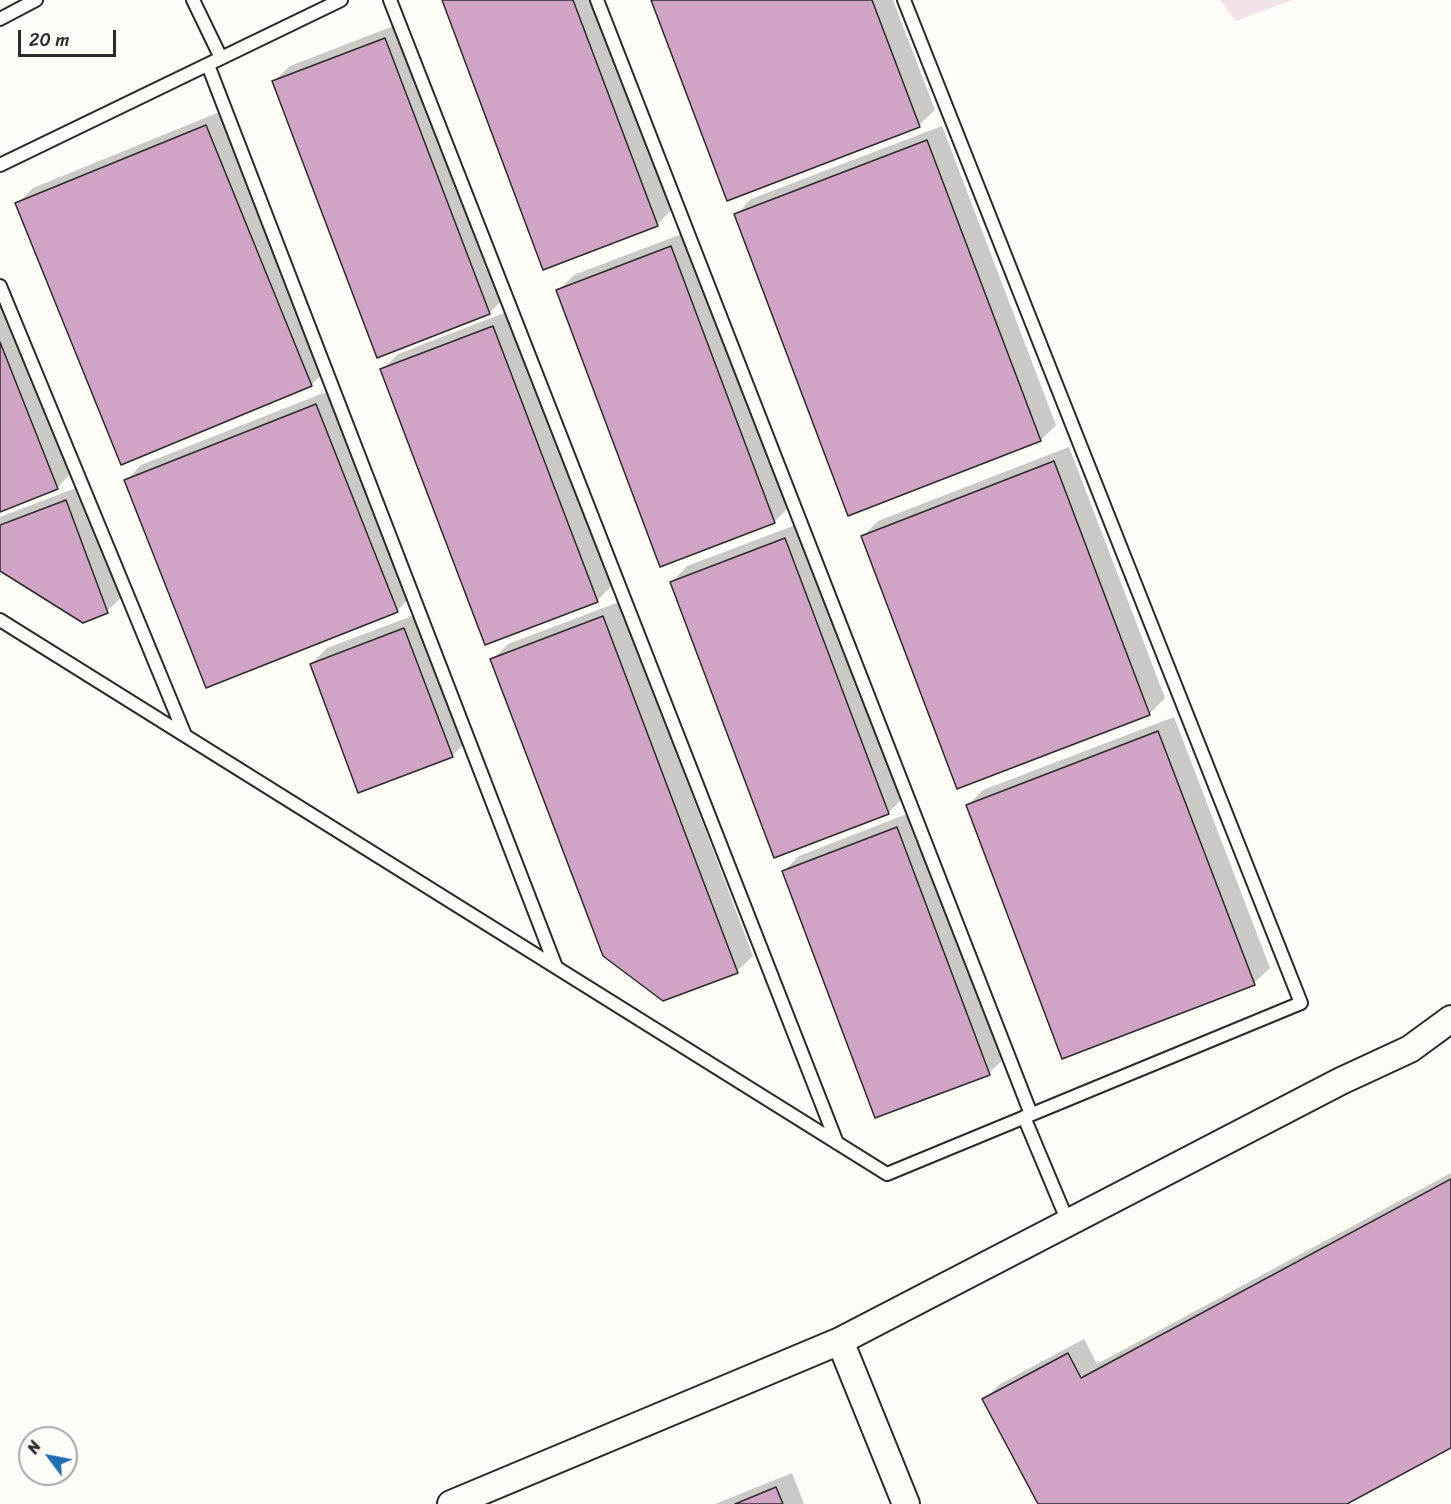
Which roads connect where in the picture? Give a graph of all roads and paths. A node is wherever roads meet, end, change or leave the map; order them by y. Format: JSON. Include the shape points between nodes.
{"nodes":[{"id":1,"x":36,"y":0,"type":"edge"},
{"id":2,"x":193,"y":0,"type":"edge"},
{"id":3,"x":341,"y":0,"type":"edge"},
{"id":4,"x":390,"y":0,"type":"edge"},
{"id":5,"x":597,"y":0,"type":"edge"},
{"id":6,"x":904,"y":0,"type":"edge"},
{"id":7,"x":0,"y":19,"type":"edge"},
{"id":8,"x":221,"y":58,"type":"junction"},
{"id":9,"x":208,"y":65,"type":"junction"},
{"id":10,"x":0,"y":165,"type":"edge"},
{"id":11,"x":0,"y":286,"type":"edge"},
{"id":12,"x":0,"y":620,"type":"edge"},
{"id":13,"x":184,"y":735,"type":"junction"},
{"id":14,"x":556,"y":967,"type":"junction"},
{"id":15,"x":1451,"y":1019,"type":"edge"},
{"id":16,"x":1027,"y":1116,"type":"junction"},
{"id":17,"x":837,"y":1143,"type":"junction"},
{"id":18,"x":1068,"y":1222,"type":"junction"},
{"id":19,"x":840,"y":1341,"type":"junction"},
{"id":20,"x":451,"y":1504,"type":"edge"},
{"id":21,"x":906,"y":1504,"type":"edge"}],
"edges":[{"from":1,"to":7,"type":"lane"},
{"from":2,"to":8,"type":"lane"},
{"from":3,"to":8,"type":"lane"},
{"from":4,"to":17,"type":"lane"},
{"from":5,"to":16,"type":"lane"},
{"from":6,"to":16,"type":"lane","via":[[1301,1003]]},
{"from":8,"to":9,"type":"lane"},
{"from":9,"to":10,"type":"lane"},
{"from":9,"to":14,"type":"lane"},
{"from":11,"to":13,"type":"lane"},
{"from":12,"to":13,"type":"lane"},
{"from":13,"to":14,"type":"lane"},
{"from":14,"to":17,"type":"lane"},
{"from":15,"to":18,"type":"street","via":[[1410,1048]]},
{"from":16,"to":17,"type":"lane","via":[[887,1174]]},
{"from":16,"to":18,"type":"lane"},
{"from":18,"to":19,"type":"street"},
{"from":19,"to":20,"type":"street"},
{"from":19,"to":21,"type":"street"}]}
